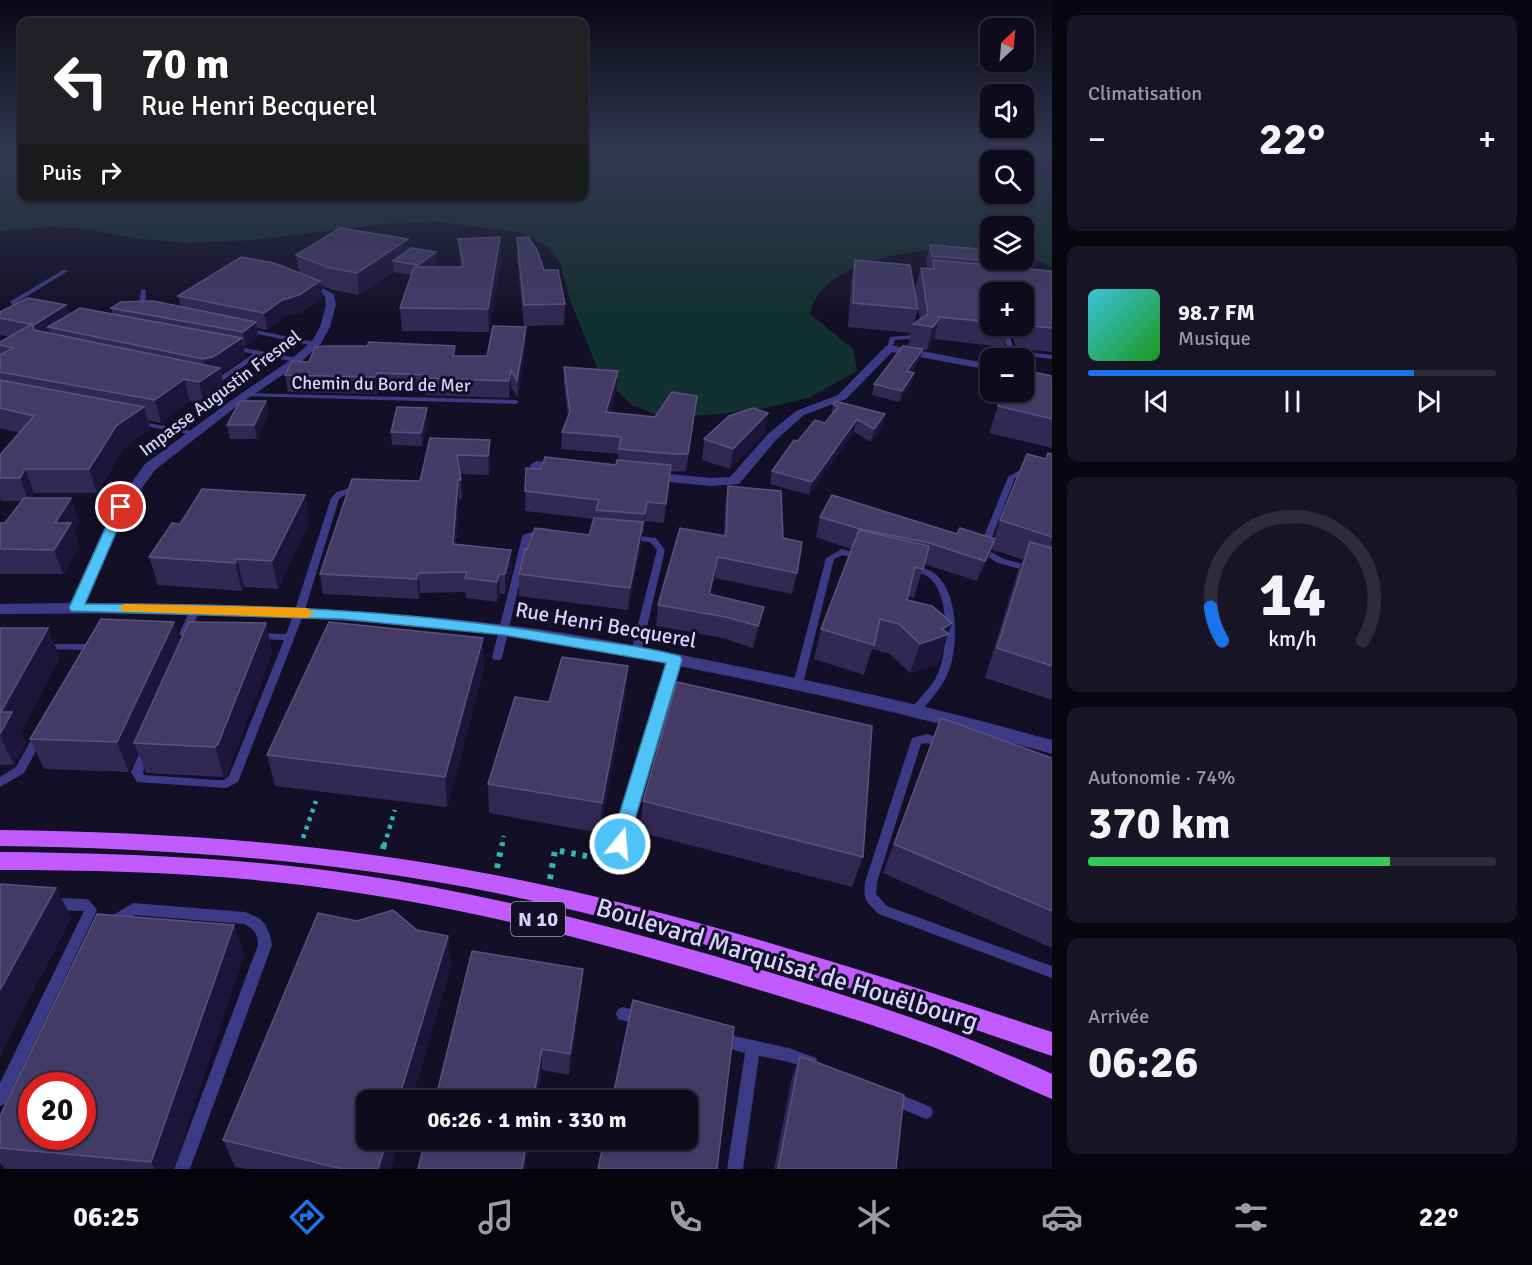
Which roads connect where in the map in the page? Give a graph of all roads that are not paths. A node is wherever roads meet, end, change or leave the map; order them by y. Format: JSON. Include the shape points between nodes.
{"nodes":[{"id":1,"x":65,"y":272,"type":"dead end"},
{"id":2,"x":296,"y":280,"type":"edge"},
{"id":3,"x":143,"y":290,"type":"dead end"},
{"id":4,"x":26,"y":309,"type":"edge"},
{"id":5,"x":156,"y":311,"type":"edge"},
{"id":6,"x":915,"y":326,"type":"edge"},
{"id":7,"x":235,"y":328,"type":"edge"},
{"id":8,"x":314,"y":344,"type":"junction"},
{"id":9,"x":222,"y":346,"type":"edge"},
{"id":10,"x":890,"y":348,"type":"junction"},
{"id":11,"x":258,"y":353,"type":"junction"},
{"id":12,"x":1034,"y":356,"type":"edge"},
{"id":13,"x":1052,"y":357,"type":"edge"},
{"id":14,"x":296,"y":360,"type":"junction"},
{"id":15,"x":980,"y":365,"type":"edge"},
{"id":16,"x":196,"y":380,"type":"edge"},
{"id":17,"x":246,"y":395,"type":"junction"},
{"id":18,"x":516,"y":402,"type":"dead end"},
{"id":19,"x":126,"y":420,"type":"edge"},
{"id":20,"x":193,"y":433,"type":"junction"},
{"id":21,"x":536,"y":465,"type":"dead end"},
{"id":22,"x":571,"y":468,"type":"edge"},
{"id":23,"x":641,"y":475,"type":"edge"},
{"id":24,"x":1052,"y":479,"type":"edge"},
{"id":25,"x":372,"y":487,"type":"edge"},
{"id":26,"x":552,"y":531,"type":"edge"},
{"id":27,"x":619,"y":537,"type":"edge"},
{"id":28,"x":875,"y":560,"type":"edge"},
{"id":29,"x":897,"y":566,"type":"edge"},
{"id":30,"x":1052,"y":575,"type":"edge"},
{"id":31,"x":76,"y":608,"type":"junction"},
{"id":32,"x":196,"y":608,"type":"junction"},
{"id":33,"x":1,"y":611,"type":"edge"},
{"id":34,"x":299,"y":613,"type":"junction"},
{"id":35,"x":504,"y":630,"type":"junction"},
{"id":36,"x":198,"y":634,"type":"edge"},
{"id":37,"x":244,"y":636,"type":"edge"},
{"id":38,"x":290,"y":637,"type":"junction"},
{"id":39,"x":33,"y":646,"type":"edge"},
{"id":40,"x":88,"y":648,"type":"edge"},
{"id":41,"x":636,"y":652,"type":"junction"},
{"id":42,"x":497,"y":658,"type":"dead end"},
{"id":43,"x":674,"y":660,"type":"junction"},
{"id":44,"x":798,"y":684,"type":"junction"},
{"id":45,"x":915,"y":711,"type":"junction"},
{"id":46,"x":43,"y":729,"type":"edge"},
{"id":47,"x":151,"y":739,"type":"edge"},
{"id":48,"x":1052,"y":747,"type":"edge"},
{"id":49,"x":958,"y":748,"type":"edge"},
{"id":50,"x":0,"y":783,"type":"edge"},
{"id":51,"x":0,"y":838,"type":"edge"},
{"id":52,"x":620,"y":844,"type":"road end"},
{"id":53,"x":0,"y":861,"type":"edge"},
{"id":54,"x":34,"y":903,"type":"edge"},
{"id":55,"x":104,"y":937,"type":"edge"},
{"id":56,"x":1052,"y":972,"type":"edge"},
{"id":57,"x":623,"y":1014,"type":"dead end"},
{"id":58,"x":656,"y":1023,"type":"edge"},
{"id":59,"x":710,"y":1038,"type":"edge"},
{"id":60,"x":1052,"y":1044,"type":"edge"},
{"id":61,"x":753,"y":1050,"type":"junction"},
{"id":62,"x":823,"y":1068,"type":"edge"},
{"id":63,"x":1052,"y":1087,"type":"edge"},
{"id":64,"x":874,"y":1090,"type":"edge"},
{"id":65,"x":0,"y":1099,"type":"edge"},
{"id":66,"x":926,"y":1112,"type":"dead end"},
{"id":67,"x":182,"y":1169,"type":"edge"},
{"id":68,"x":735,"y":1169,"type":"edge"}],
"edges":[{"from":1,"to":4,"type":"lane","via":[[13,302]]},
{"from":2,"to":8,"type":"street","name":"Impasse Augustin Fresnel","via":[[329,294],[331,304],[325,327]]},
{"from":3,"to":5,"type":"lane","via":[[142,307]]},
{"from":6,"to":10,"type":"lane","via":[[917,337],[892,338]]},
{"from":7,"to":8,"type":"lane"},
{"from":8,"to":14,"type":"street","name":"Impasse Augustin Fresnel"},
{"from":9,"to":11,"type":"lane"},
{"from":10,"to":15,"type":"street"},
{"from":10,"to":23,"type":"street","via":[[842,397],[800,413],[772,437],[734,481]]},
{"from":11,"to":14,"type":"lane"},
{"from":11,"to":16,"type":"lane","via":[[220,380]]},
{"from":12,"to":13,"type":"lane"},
{"from":14,"to":17,"type":"street","name":"Impasse Augustin Fresnel"},
{"from":17,"to":18,"type":"lane","name":"Chemin du Bord de Mer"},
{"from":17,"to":20,"type":"street","name":"Impasse Augustin Fresnel"},
{"from":19,"to":20,"type":"lane"},
{"from":20,"to":31,"type":"street","name":"Impasse Augustin Fresnel","via":[[150,467],[121,507]]},
{"from":21,"to":22,"type":"street"},
{"from":24,"to":30,"type":"lane","via":[[1021,473],[1012,477],[982,551],[1001,561]]},
{"from":25,"to":34,"type":"lane","via":[[348,490],[335,498]]},
{"from":26,"to":35,"type":"lane","via":[[541,530],[526,537]]},
{"from":27,"to":41,"type":"lane","via":[[653,540],[661,550]]},
{"from":28,"to":44,"type":"lane","via":[[842,552],[830,558]]},
{"from":29,"to":45,"type":"lane","via":[[930,574],[943,589],[950,618],[948,657],[942,675]]},
{"from":31,"to":32,"type":"street","name":"Rue Henri Becquerel","via":[[114,612]]},
{"from":31,"to":33,"type":"street","name":"Rue Henri Becquerel"},
{"from":32,"to":34,"type":"street","name":"Rue Henri Becquerel"},
{"from":32,"to":36,"type":"lane","via":[[178,634]]},
{"from":34,"to":35,"type":"street","name":"Rue Henri Becquerel"},
{"from":34,"to":38,"type":"lane"},
{"from":35,"to":41,"type":"street","name":"Rue Henri Becquerel"},
{"from":35,"to":42,"type":"lane"},
{"from":37,"to":38,"type":"lane"},
{"from":38,"to":47,"type":"lane","via":[[234,779],[216,784],[141,779],[137,772]]},
{"from":39,"to":40,"type":"lane"},
{"from":41,"to":43,"type":"street","name":"Rue Henri Becquerel"},
{"from":43,"to":44,"type":"street","name":"Rue Henri Becquerel"},
{"from":43,"to":52,"type":"lane"},
{"from":44,"to":45,"type":"street","name":"Rue Henri Becquerel"},
{"from":45,"to":48,"type":"street","name":"Rue Henri Becquerel"},
{"from":46,"to":50,"type":"lane","via":[[20,770]]},
{"from":49,"to":56,"type":"lane","via":[[927,738],[916,741],[870,896],[882,910]]},
{"from":51,"to":60,"type":"main road","name":"Boulevard Marquisat de Houëlbourg","number":"N 10","via":[[188,843],[298,853],[494,884],[800,961]]},
{"from":53,"to":63,"type":"main road","name":"Boulevard Marquisat de Houëlbourg","number":"N 10","via":[[153,863],[291,875],[424,895],[560,923],[678,954],[871,1014],[971,1050]]},
{"from":54,"to":65,"type":"lane","via":[[79,904],[91,910]]},
{"from":55,"to":67,"type":"lane","via":[[118,916],[133,909],[245,918],[258,923],[265,934],[265,945]]},
{"from":57,"to":58,"type":"lane"},
{"from":59,"to":61,"type":"lane"},
{"from":61,"to":62,"type":"lane","via":[[792,1055]]},
{"from":61,"to":68,"type":"lane"},
{"from":64,"to":66,"type":"lane"}]}
